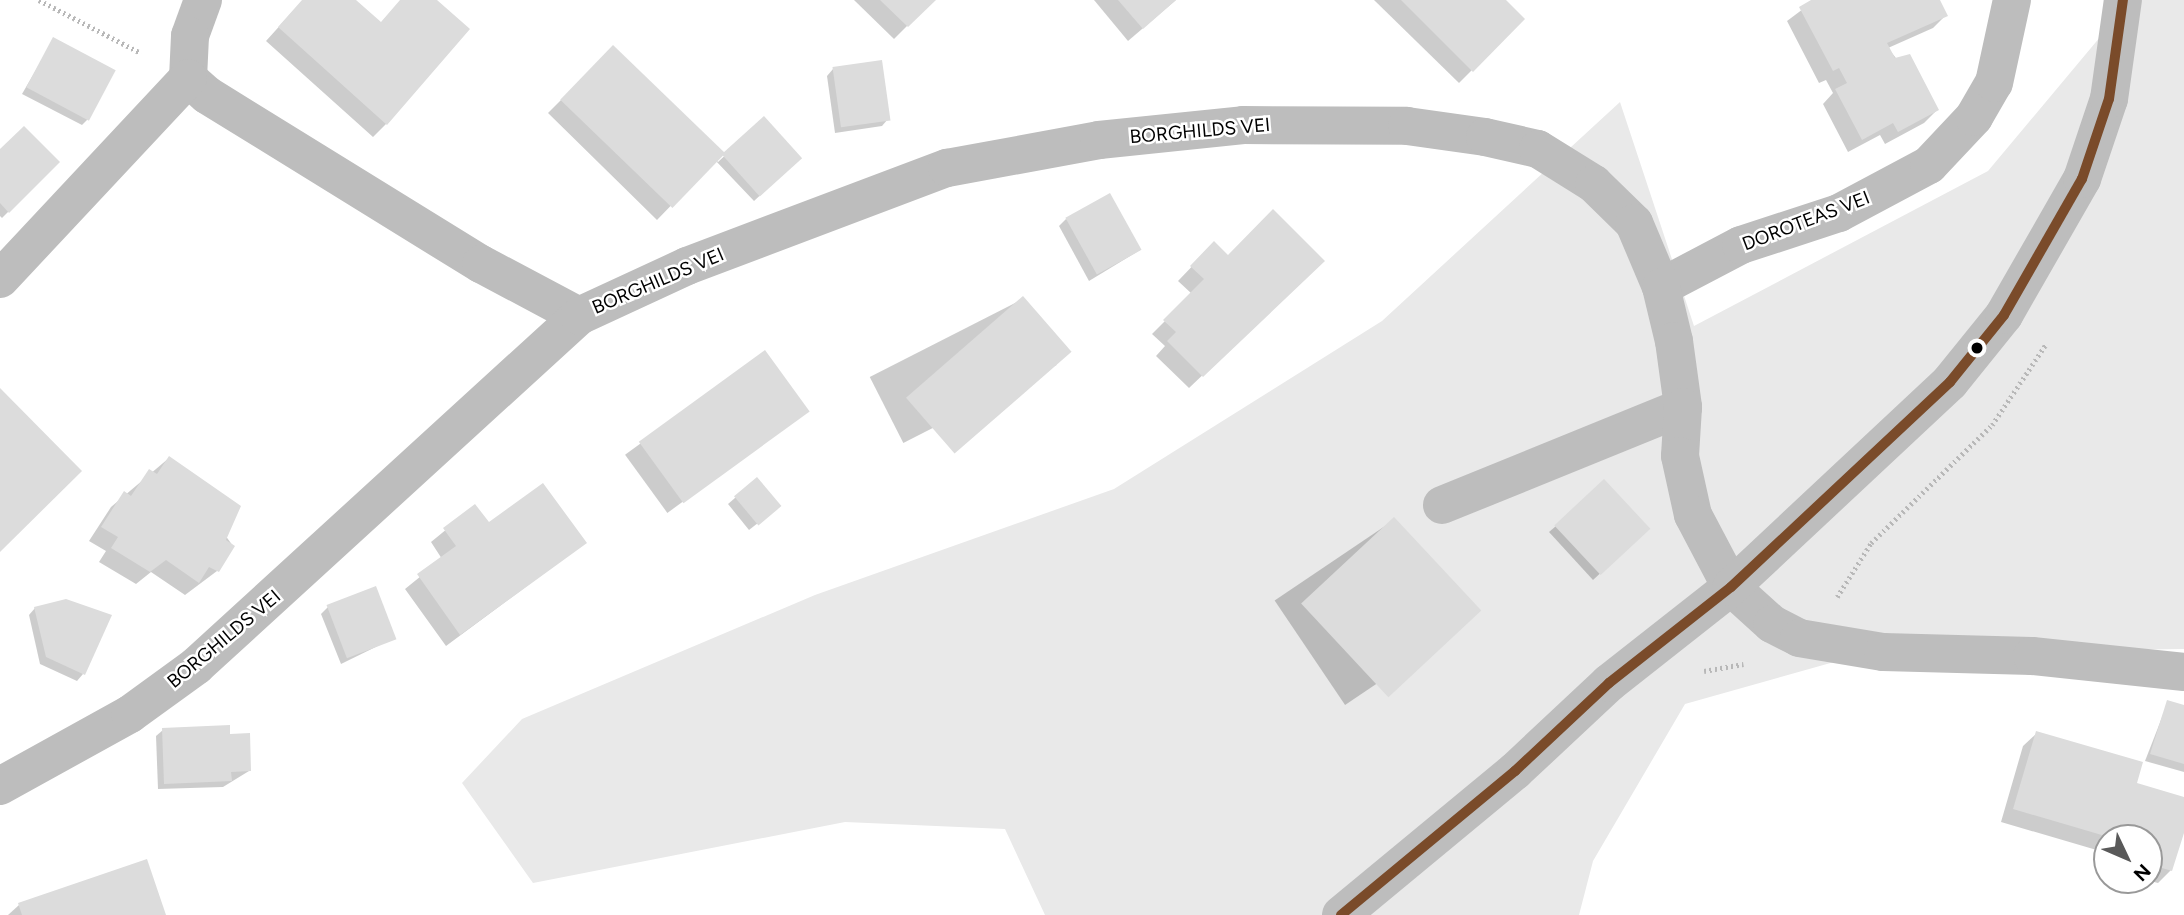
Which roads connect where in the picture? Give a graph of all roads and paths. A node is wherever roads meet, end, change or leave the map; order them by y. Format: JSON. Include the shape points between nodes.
{"nodes":[{"id":1,"x":39,"y":0,"type":"edge"},
{"id":2,"x":203,"y":0,"type":"edge"},
{"id":3,"x":2012,"y":0,"type":"edge"},
{"id":4,"x":2123,"y":0,"type":"edge"},
{"id":5,"x":188,"y":78,"type":"junction"},
{"id":6,"x":0,"y":279,"type":"edge"},
{"id":7,"x":1661,"y":287,"type":"junction"},
{"id":8,"x":579,"y":316,"type":"junction"},
{"id":9,"x":2049,"y":338,"type":"dead end"},
{"id":10,"x":1683,"y":407,"type":"junction"},
{"id":11,"x":1442,"y":505,"type":"dead end"},
{"id":12,"x":1731,"y":587,"type":"junction"},
{"id":13,"x":1837,"y":597,"type":"dead end"},
{"id":14,"x":2184,"y":672,"type":"edge"},
{"id":15,"x":0,"y":786,"type":"edge"},
{"id":16,"x":1341,"y":915,"type":"edge"}],
"edges":[{"from":1,"to":5,"type":"path"},
{"from":2,"to":5,"type":"street","via":[[190,36]]},
{"from":3,"to":7,"type":"street","name":"DOROTEAS VEI","via":[[1994,83],[1974,117],[1929,164],[1839,213],[1741,245]]},
{"from":4,"to":12,"type":"street","via":[[2109,99],[2082,178],[2004,315],[1884,449]]},
{"from":5,"to":6,"type":"street"},
{"from":5,"to":8,"type":"street","name":"BORGHILDS VEI","via":[[287,147]]},
{"from":7,"to":8,"type":"street","name":"BORGHILDS VEI","via":[[1634,223],[1594,184],[1538,149],[1407,126],[1243,125],[1087,142],[947,168],[687,266]]},
{"from":7,"to":10,"type":"street","name":"BORGHILDS VEI"},
{"from":8,"to":15,"type":"street","name":"BORGHILDS VEI","via":[[217,648],[130,714]]},
{"from":9,"to":13,"type":"path","via":[[1992,425],[1871,543]]},
{"from":10,"to":11,"type":"street"},
{"from":10,"to":12,"type":"street","name":"BORGHILDS VEI","via":[[1680,456],[1693,515]]},
{"from":12,"to":14,"type":"street","name":"BORGHILDS VEI","via":[[1772,624],[1799,638],[1883,652],[2032,656]]},
{"from":12,"to":16,"type":"street","via":[[1609,682],[1515,771]]}]}
